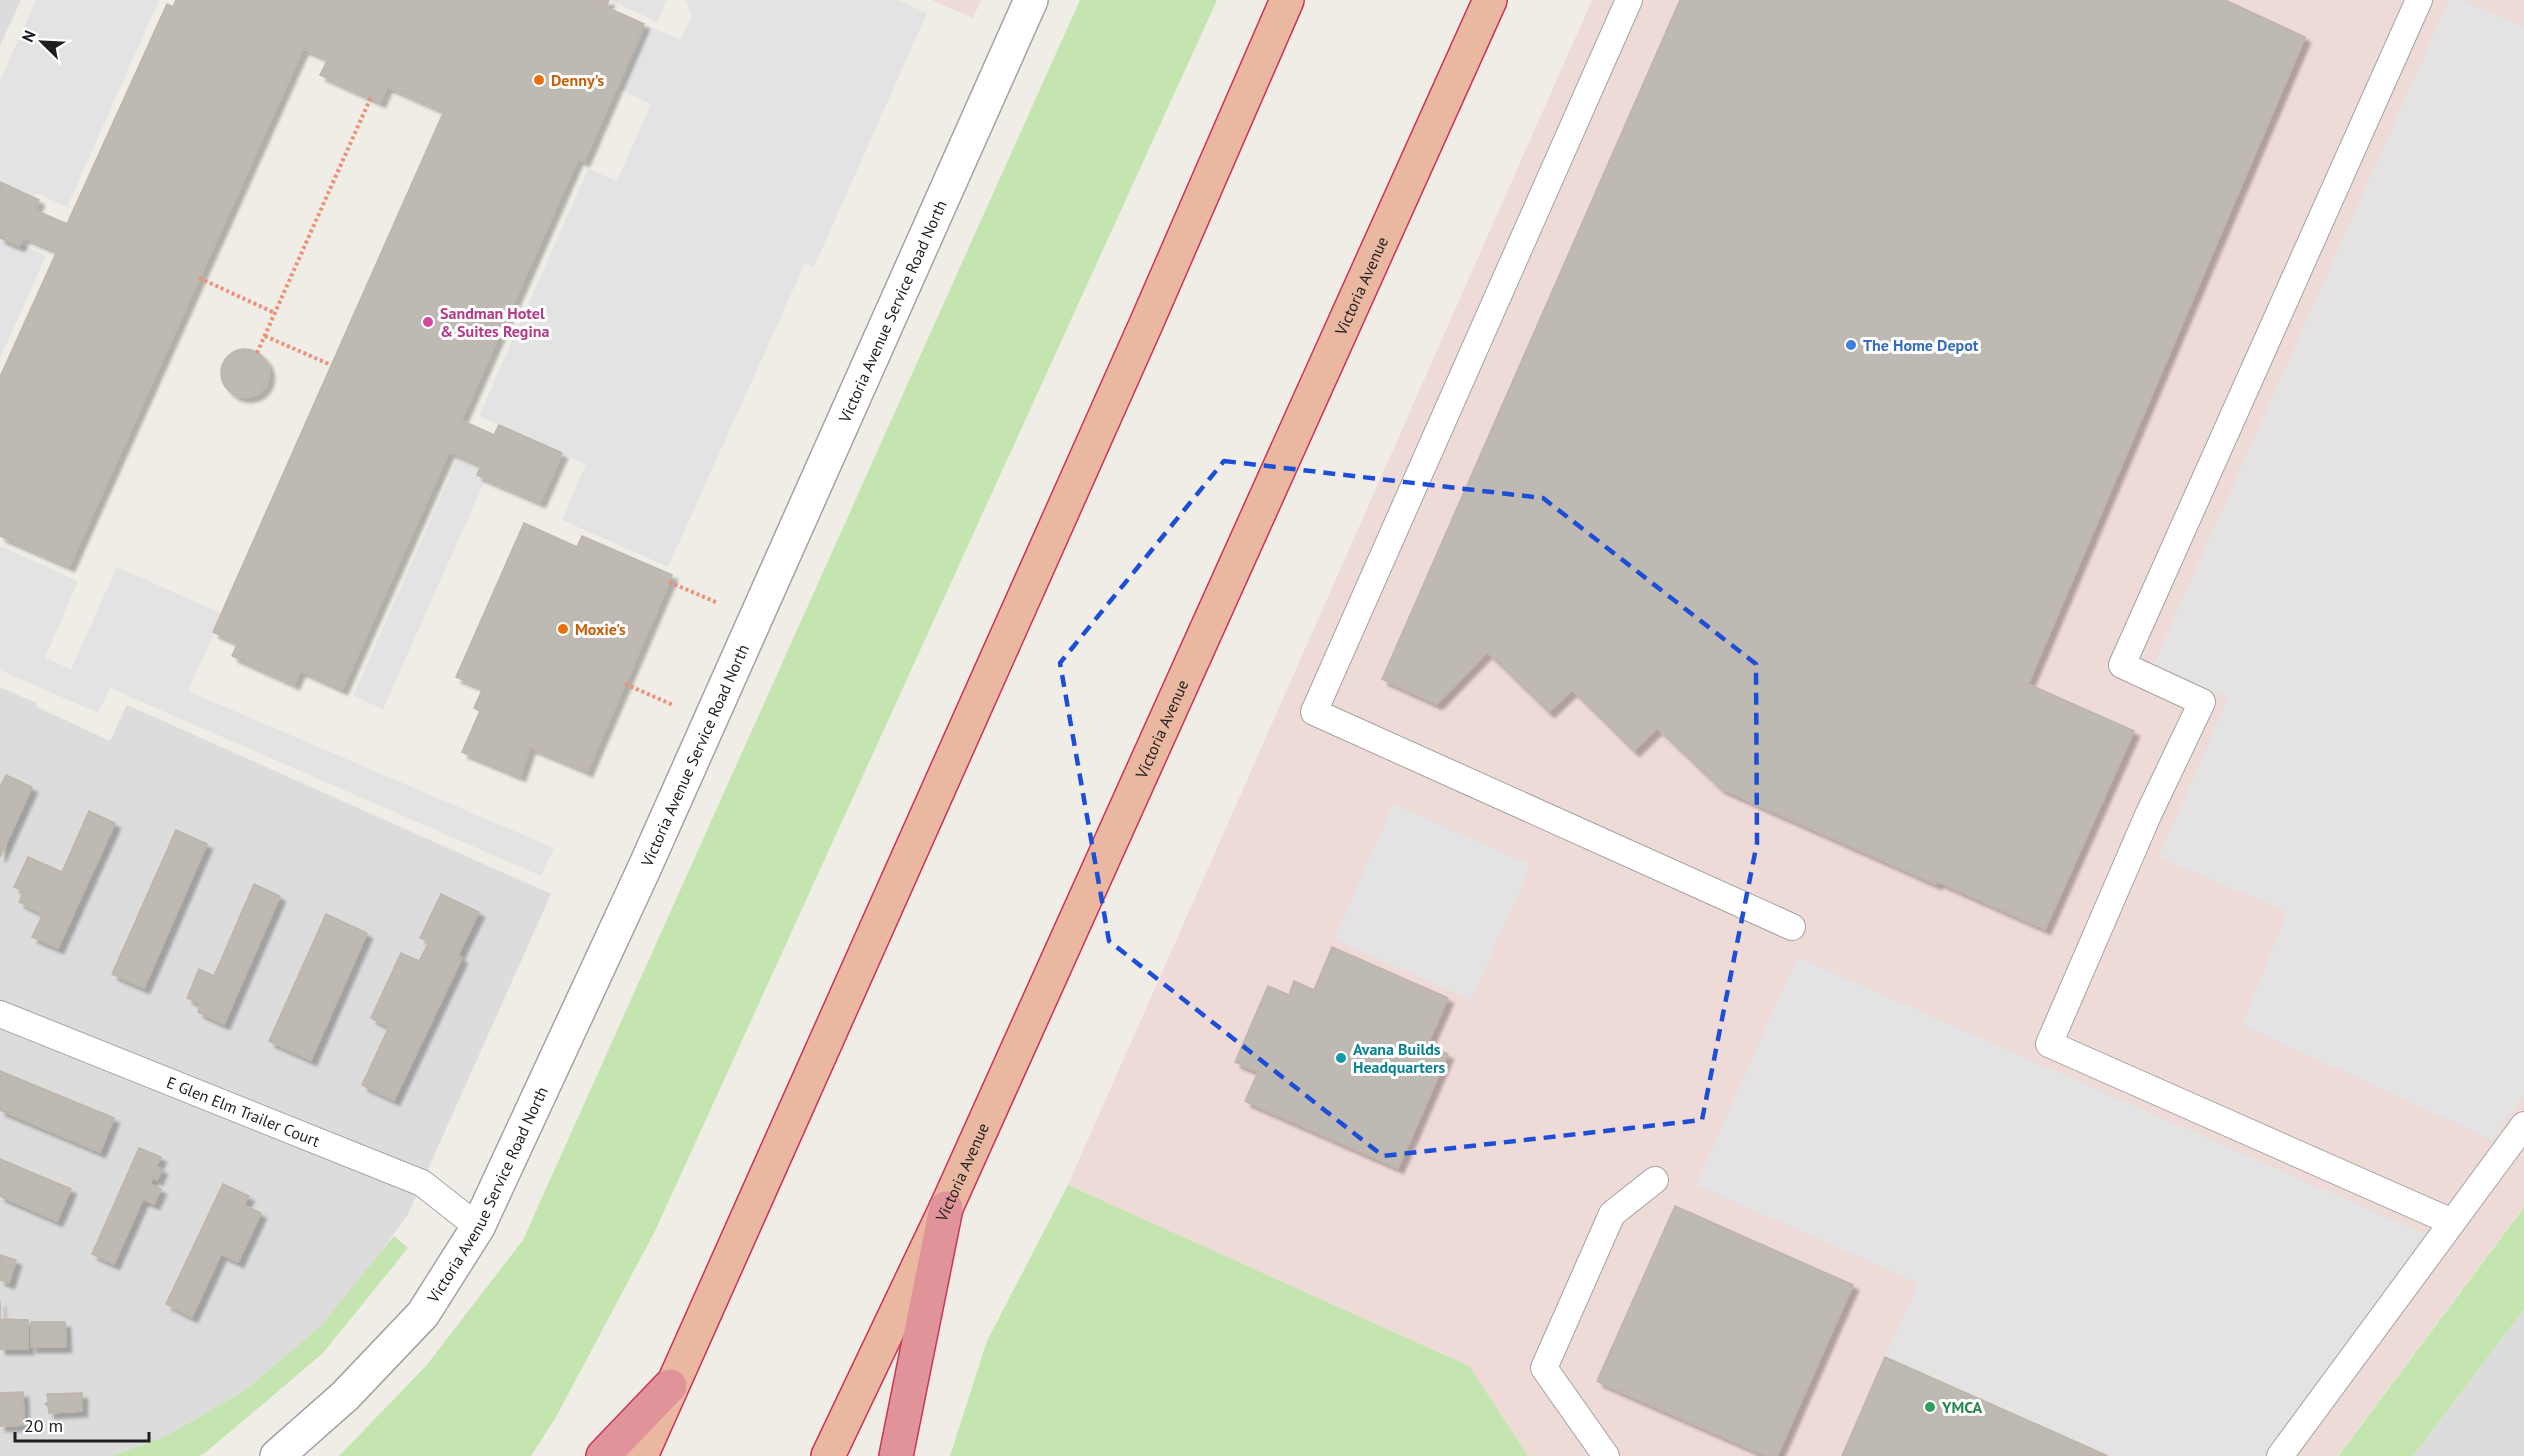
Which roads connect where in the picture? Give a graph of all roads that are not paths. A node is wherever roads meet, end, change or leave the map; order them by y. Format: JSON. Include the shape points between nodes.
{"nodes":[{"id":1,"x":1031,"y":0,"type":"edge"},
{"id":2,"x":1287,"y":0,"type":"edge"},
{"id":3,"x":1629,"y":0,"type":"edge"},
{"id":4,"x":2420,"y":0,"type":"edge"},
{"id":5,"x":1487,"y":6,"type":"edge"},
{"id":6,"x":1792,"y":927,"type":"dead end"},
{"id":7,"x":0,"y":1014,"type":"edge"},
{"id":8,"x":2524,"y":1125,"type":"edge"},
{"id":9,"x":1654,"y":1180,"type":"dead end"},
{"id":10,"x":946,"y":1208,"type":"junction"},
{"id":11,"x":2452,"y":1222,"type":"junction"},
{"id":12,"x":477,"y":1227,"type":"junction"},
{"id":13,"x":670,"y":1386,"type":"junction"},
{"id":14,"x":278,"y":1456,"type":"edge"},
{"id":15,"x":603,"y":1456,"type":"edge"},
{"id":16,"x":640,"y":1456,"type":"edge"},
{"id":17,"x":828,"y":1456,"type":"edge"},
{"id":18,"x":896,"y":1456,"type":"edge"},
{"id":19,"x":1606,"y":1456,"type":"edge"},
{"id":20,"x":2280,"y":1456,"type":"edge"}],
"edges":[{"from":1,"to":12,"type":"street","name":"Victoria Avenue Service Road North","via":[[710,721]]},
{"from":2,"to":13,"type":"highway"},
{"from":3,"to":6,"type":"lane","via":[[1314,712]]},
{"from":4,"to":11,"type":"lane","via":[[2122,665],[2202,702],[2149,813],[2049,1044]]},
{"from":5,"to":10,"type":"highway","name":"Victoria Avenue"},
{"from":7,"to":12,"type":"lane","name":"E Glen Elm Trailer Court","via":[[422,1183]]},
{"from":8,"to":11,"type":"lane"},
{"from":9,"to":19,"type":"lane","via":[[1612,1214],[1544,1368]]},
{"from":10,"to":17,"type":"highway","name":"Victoria Avenue"},
{"from":10,"to":18,"type":"highway"},
{"from":11,"to":20,"type":"lane"},
{"from":12,"to":14,"type":"street","name":"Victoria Avenue Service Road North","via":[[423,1314],[345,1396]]},
{"from":13,"to":15,"type":"highway"},
{"from":13,"to":16,"type":"highway"}]}
